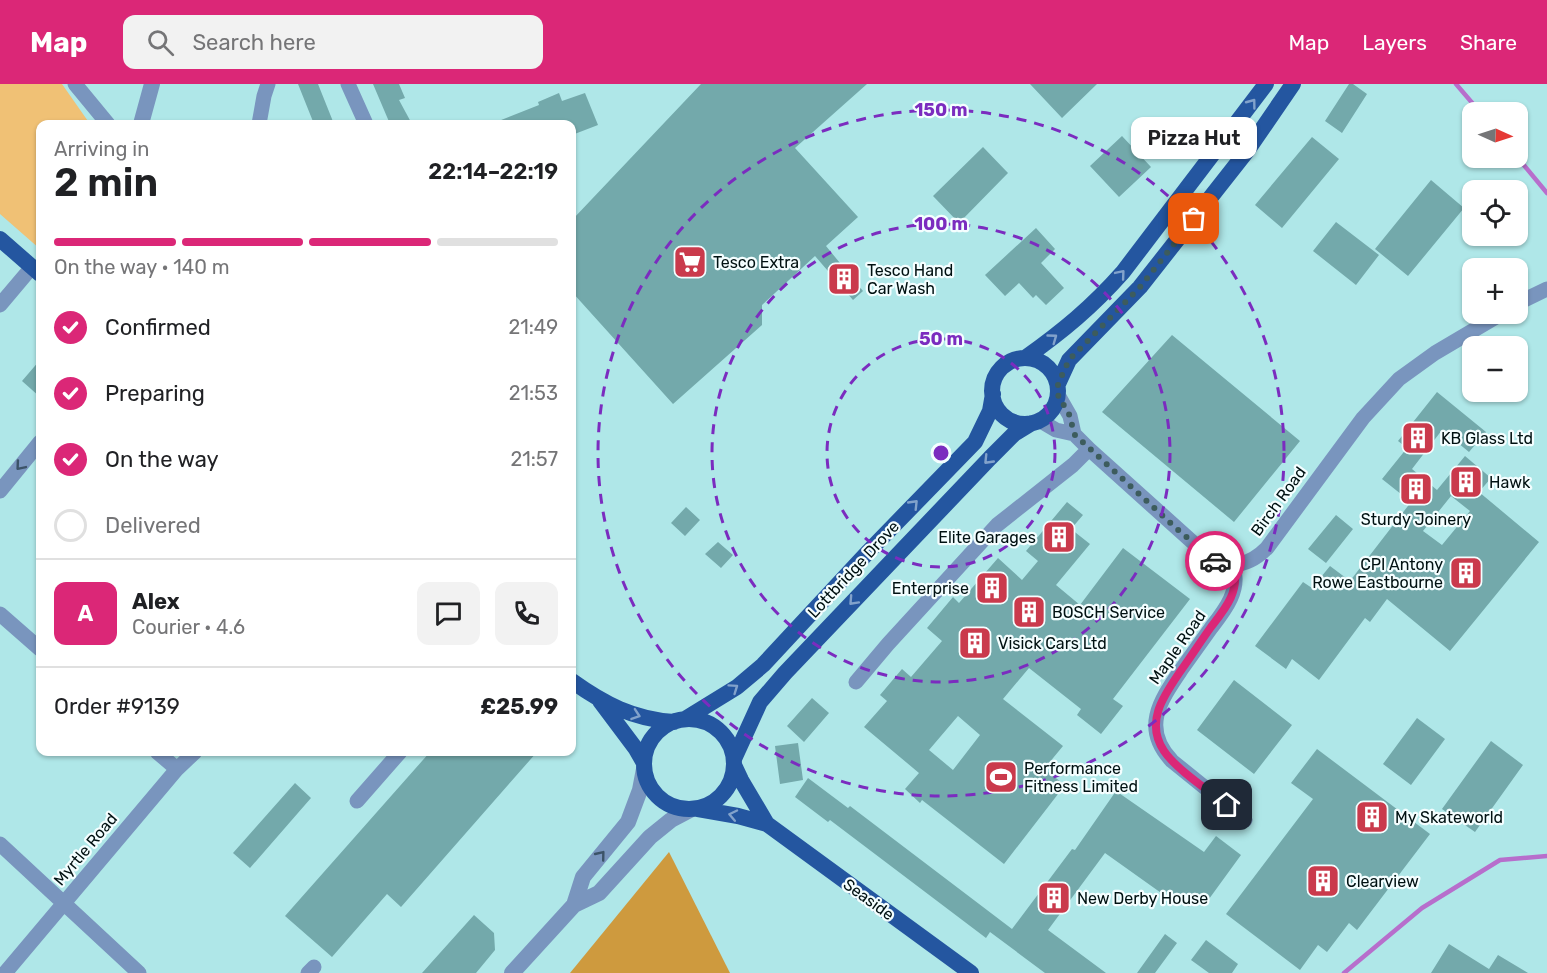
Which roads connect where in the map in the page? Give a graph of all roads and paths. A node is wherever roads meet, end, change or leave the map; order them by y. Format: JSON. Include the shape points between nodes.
{"nodes":[{"id":1,"x":75,"y":84,"type":"edge"},
{"id":2,"x":152,"y":84,"type":"edge"},
{"id":3,"x":268,"y":84,"type":"edge"},
{"id":4,"x":348,"y":84,"type":"edge"},
{"id":5,"x":1266,"y":84,"type":"edge"},
{"id":6,"x":1293,"y":84,"type":"edge"},
{"id":7,"x":105,"y":120,"type":"edge"},
{"id":8,"x":142,"y":120,"type":"edge"},
{"id":9,"x":261,"y":120,"type":"edge"},
{"id":10,"x":364,"y":120,"type":"edge"},
{"id":11,"x":0,"y":239,"type":"edge"},
{"id":12,"x":36,"y":271,"type":"edge"},
{"id":13,"x":1547,"y":289,"type":"edge"},
{"id":14,"x":1528,"y":298,"type":"edge"},
{"id":15,"x":0,"y":305,"type":"edge"},
{"id":16,"x":1484,"y":324,"type":"edge"},
{"id":17,"x":1025,"y":358,"type":"junction"},
{"id":18,"x":1058,"y":389,"type":"junction"},
{"id":19,"x":993,"y":394,"type":"junction"},
{"id":20,"x":1036,"y":422,"type":"junction"},
{"id":21,"x":1074,"y":434,"type":"junction"},
{"id":22,"x":36,"y":447,"type":"edge"},
{"id":23,"x":1089,"y":449,"type":"junction"},
{"id":24,"x":0,"y":491,"type":"edge"},
{"id":25,"x":1233,"y":566,"type":"junction"},
{"id":26,"x":0,"y":614,"type":"edge"},
{"id":27,"x":36,"y":646,"type":"edge"},
{"id":28,"x":856,"y":682,"type":"dead end"},
{"id":29,"x":576,"y":684,"type":"edge"},
{"id":30,"x":600,"y":700,"type":"junction"},
{"id":31,"x":680,"y":720,"type":"junction"},
{"id":32,"x":162,"y":756,"type":"edge"},
{"id":33,"x":191,"y":756,"type":"edge"},
{"id":34,"x":396,"y":756,"type":"edge"},
{"id":35,"x":734,"y":762,"type":"junction"},
{"id":36,"x":644,"y":766,"type":"junction"},
{"id":37,"x":177,"y":769,"type":"junction"},
{"id":38,"x":357,"y":801,"type":"dead end"},
{"id":39,"x":694,"y":809,"type":"junction"},
{"id":40,"x":1245,"y":820,"type":"dead end"},
{"id":41,"x":767,"y":824,"type":"junction"},
{"id":42,"x":0,"y":844,"type":"edge"},
{"id":43,"x":63,"y":903,"type":"junction"},
{"id":44,"x":574,"y":905,"type":"junction"},
{"id":45,"x":5,"y":973,"type":"edge"},
{"id":46,"x":139,"y":973,"type":"edge"},
{"id":47,"x":512,"y":973,"type":"edge"},
{"id":48,"x":971,"y":973,"type":"edge"}],
"edges":[{"from":1,"to":7,"type":"street"},
{"from":2,"to":8,"type":"street"},
{"from":3,"to":9,"type":"street"},
{"from":4,"to":10,"type":"street"},
{"from":17,"to":5,"type":"main road","one_way":true,"via":[[1081,316],[1107,290]]},
{"from":6,"to":18,"type":"main road","via":[[1247,151],[1140,287],[1069,360]]},
{"from":11,"to":12,"type":"main road"},
{"from":12,"to":15,"type":"street"},
{"from":13,"to":14,"type":"street"},
{"from":16,"to":25,"type":"street","name":"Birch Road","via":[[1399,379],[1363,418],[1267,548],[1251,560]]},
{"from":17,"to":18,"type":"main road","via":[[1046,365]]},
{"from":17,"to":19,"type":"main road","via":[[1009,362],[1001,369]]},
{"from":18,"to":20,"type":"main road","via":[[1055,405]]},
{"from":18,"to":21,"type":"street"},
{"from":19,"to":20,"type":"main road","via":[[1006,417],[1023,423]]},
{"from":31,"to":19,"type":"main road","name":"Lottbridge Drove","one_way":true,"via":[[737,687],[763,664],[975,442],[990,411]]},
{"from":20,"to":21,"type":"street"},
{"from":20,"to":35,"type":"main road","name":"Lottbridge Drove","one_way":true,"via":[[1014,434],[785,673],[760,702]]},
{"from":21,"to":23,"type":"street"},
{"from":22,"to":24,"type":"street","one_way":true},
{"from":23,"to":25,"type":"street","via":[[1208,556]]},
{"from":23,"to":28,"type":"street","via":[[998,525]]},
{"from":25,"to":40,"type":"street","name":"Maple Road","via":[[1235,583],[1229,602],[1165,694],[1157,711],[1156,729],[1162,749],[1172,761]]},
{"from":26,"to":27,"type":"street"},
{"from":29,"to":30,"type":"main road"},
{"from":30,"to":31,"type":"main road","one_way":true,"via":[[644,718]]},
{"from":30,"to":36,"type":"main road"},
{"from":31,"to":35,"type":"main road","via":[[696,719],[718,729],[731,748]]},
{"from":31,"to":36,"type":"main road","via":[[657,733],[648,746]]},
{"from":32,"to":37,"type":"street"},
{"from":33,"to":37,"type":"street","name":"Myrtle Road"},
{"from":34,"to":38,"type":"street"},
{"from":35,"to":39,"type":"main road","via":[[726,790],[717,800]]},
{"from":35,"to":41,"type":"main road","name":"Seaside"},
{"from":36,"to":39,"type":"main road","via":[[647,781],[663,801],[674,807]]},
{"from":44,"to":36,"type":"street","one_way":true,"via":[[583,878],[628,822]]},
{"from":37,"to":43,"type":"street","name":"Myrtle Road"},
{"from":41,"to":39,"type":"main road","name":"Seaside","one_way":true},
{"from":39,"to":44,"type":"street","via":[[671,820],[599,892]]},
{"from":41,"to":48,"type":"main road","name":"Seaside"},
{"from":42,"to":43,"type":"street"},
{"from":43,"to":45,"type":"street","name":"Myrtle Road"},
{"from":43,"to":46,"type":"street"},
{"from":44,"to":47,"type":"street"}]}
